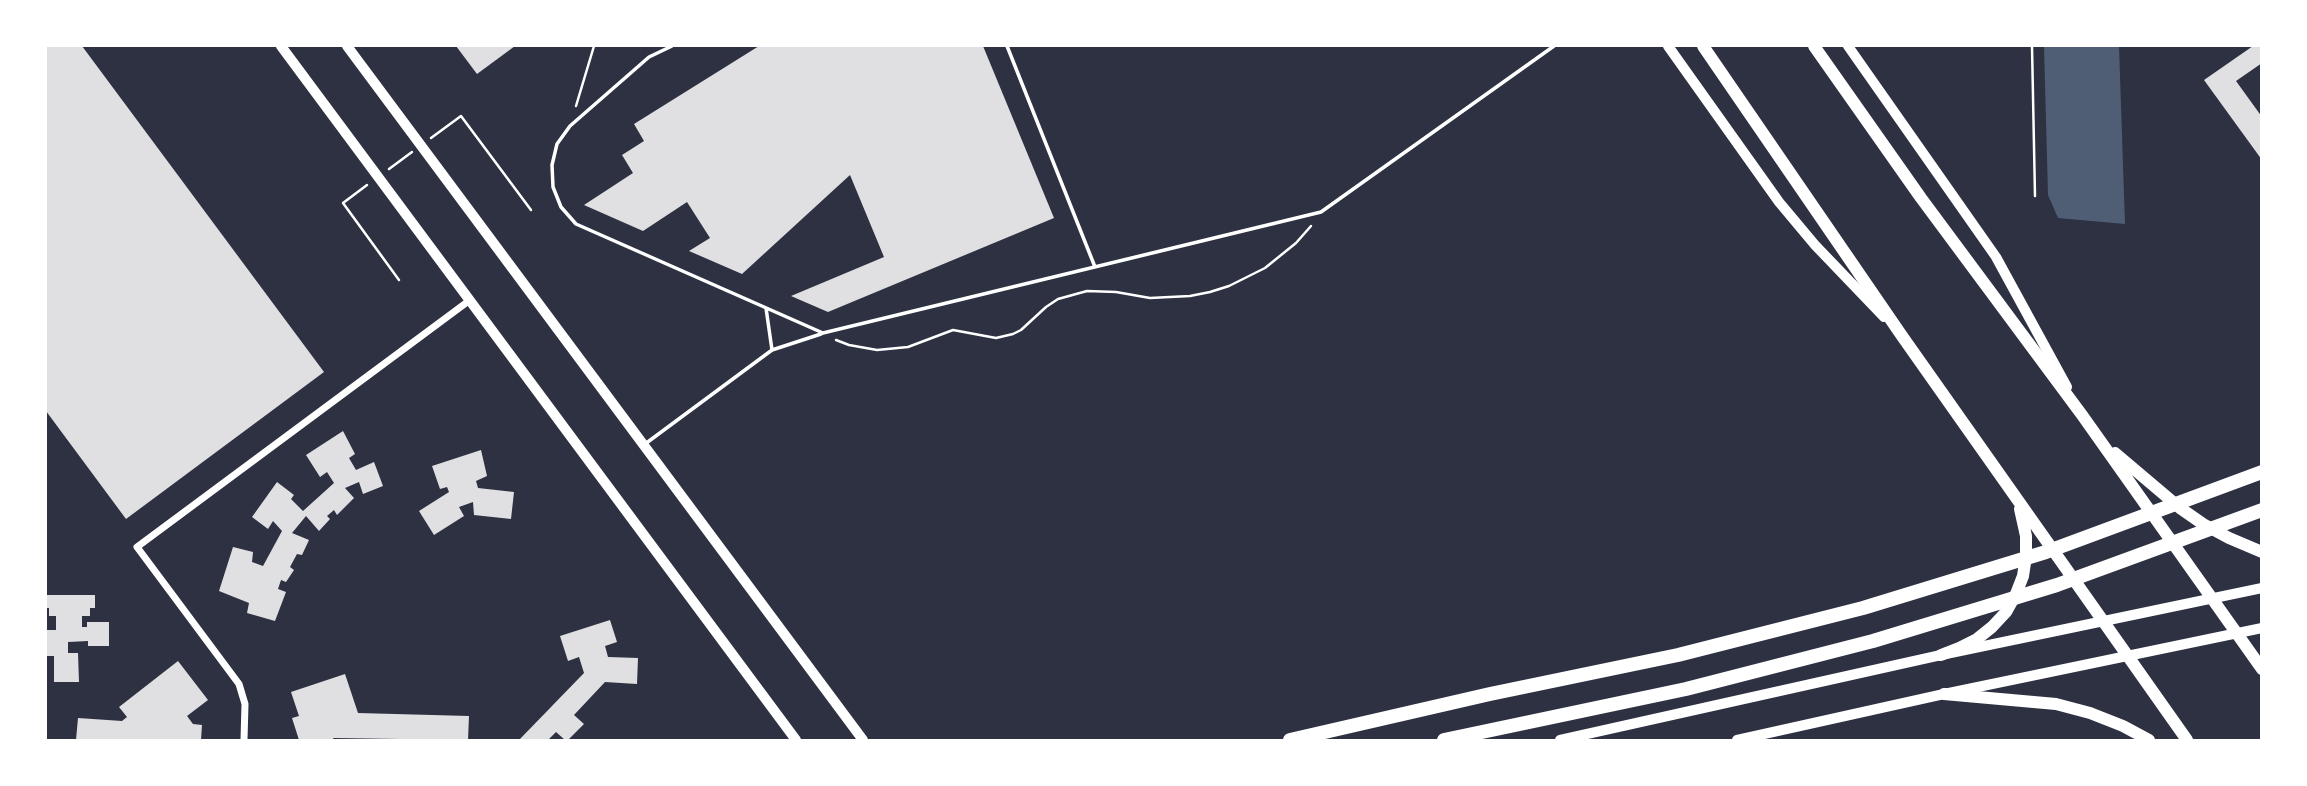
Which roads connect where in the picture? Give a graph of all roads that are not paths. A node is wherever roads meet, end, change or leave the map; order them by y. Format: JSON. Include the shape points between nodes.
{"nodes":[{"id":1,"x":281,"y":46,"type":"edge"},
{"id":2,"x":347,"y":46,"type":"edge"},
{"id":3,"x":672,"y":46,"type":"edge"},
{"id":4,"x":1007,"y":46,"type":"edge"},
{"id":5,"x":1554,"y":46,"type":"edge"},
{"id":6,"x":1668,"y":46,"type":"edge"},
{"id":7,"x":1703,"y":46,"type":"edge"},
{"id":8,"x":1814,"y":46,"type":"edge"},
{"id":9,"x":1848,"y":46,"type":"edge"},
{"id":10,"x":1095,"y":267,"type":"junction"},
{"id":11,"x":470,"y":300,"type":"junction"},
{"id":12,"x":766,"y":308,"type":"junction"},
{"id":13,"x":823,"y":333,"type":"junction"},
{"id":14,"x":1902,"y":336,"type":"junction"},
{"id":15,"x":772,"y":350,"type":"junction"},
{"id":16,"x":2082,"y":415,"type":"junction"},
{"id":17,"x":2101,"y":442,"type":"junction"},
{"id":18,"x":643,"y":445,"type":"junction"},
{"id":19,"x":2262,"y":472,"type":"edge"},
{"id":20,"x":2016,"y":498,"type":"junction"},
{"id":21,"x":2262,"y":510,"type":"edge"},
{"id":22,"x":2262,"y":552,"type":"edge"},
{"id":23,"x":2262,"y":588,"type":"edge"},
{"id":24,"x":2211,"y":599,"type":"junction"},
{"id":25,"x":2104,"y":621,"type":"junction"},
{"id":26,"x":2262,"y":628,"type":"edge"},
{"id":27,"x":2236,"y":634,"type":"junction"},
{"id":28,"x":1941,"y":654,"type":"junction"},
{"id":29,"x":2128,"y":656,"type":"junction"},
{"id":30,"x":2262,"y":669,"type":"edge"},
{"id":31,"x":1944,"y":694,"type":"junction"},
{"id":32,"x":244,"y":740,"type":"edge"},
{"id":33,"x":796,"y":740,"type":"edge"},
{"id":34,"x":863,"y":740,"type":"edge"},
{"id":35,"x":1290,"y":740,"type":"edge"},
{"id":36,"x":1444,"y":740,"type":"edge"},
{"id":37,"x":1560,"y":740,"type":"edge"},
{"id":38,"x":1737,"y":740,"type":"edge"},
{"id":39,"x":2149,"y":740,"type":"edge"},
{"id":40,"x":2187,"y":740,"type":"edge"}],
"edges":[{"from":1,"to":11,"type":"street"},
{"from":2,"to":18,"type":"street"},
{"from":3,"to":12,"type":"lane","via":[[649,57],[570,126],[557,144],[553,187],[561,207],[576,224]]},
{"from":4,"to":10,"type":"lane"},
{"from":5,"to":10,"type":"lane","via":[[1321,212]]},
{"from":6,"to":14,"type":"main road","via":[[1796,224]]},
{"from":7,"to":14,"type":"main road"},
{"from":8,"to":16,"type":"main road"},
{"from":9,"to":16,"type":"main road","via":[[1996,257]]},
{"from":10,"to":13,"type":"lane"},
{"from":11,"to":32,"type":"street","via":[[137,547],[239,684],[245,704]]},
{"from":11,"to":33,"type":"street"},
{"from":12,"to":13,"type":"lane"},
{"from":12,"to":15,"type":"lane"},
{"from":13,"to":15,"type":"lane"},
{"from":14,"to":20,"type":"main road"},
{"from":15,"to":18,"type":"lane"},
{"from":16,"to":17,"type":"main road"},
{"from":17,"to":22,"type":"main road","via":[[2203,524]]},
{"from":17,"to":24,"type":"main road"},
{"from":18,"to":34,"type":"street"},
{"from":19,"to":35,"type":"highway","via":[[2046,552],[1863,608],[1678,655]]},
{"from":20,"to":25,"type":"main road"},
{"from":20,"to":28,"type":"main road","via":[[2026,537],[2023,576],[2016,594],[1992,627],[1959,649]]},
{"from":21,"to":36,"type":"highway","via":[[2070,580],[1872,641],[1686,689]]},
{"from":23,"to":24,"type":"main road"},
{"from":24,"to":25,"type":"main road"},
{"from":24,"to":27,"type":"main road"},
{"from":25,"to":28,"type":"main road"},
{"from":25,"to":29,"type":"main road"},
{"from":26,"to":27,"type":"main road"},
{"from":27,"to":29,"type":"main road"},
{"from":27,"to":30,"type":"main road"},
{"from":28,"to":37,"type":"main road"},
{"from":29,"to":31,"type":"main road"},
{"from":29,"to":40,"type":"main road"},
{"from":31,"to":38,"type":"main road"},
{"from":31,"to":39,"type":"main road","via":[[2056,705],[2090,713]]}]}
